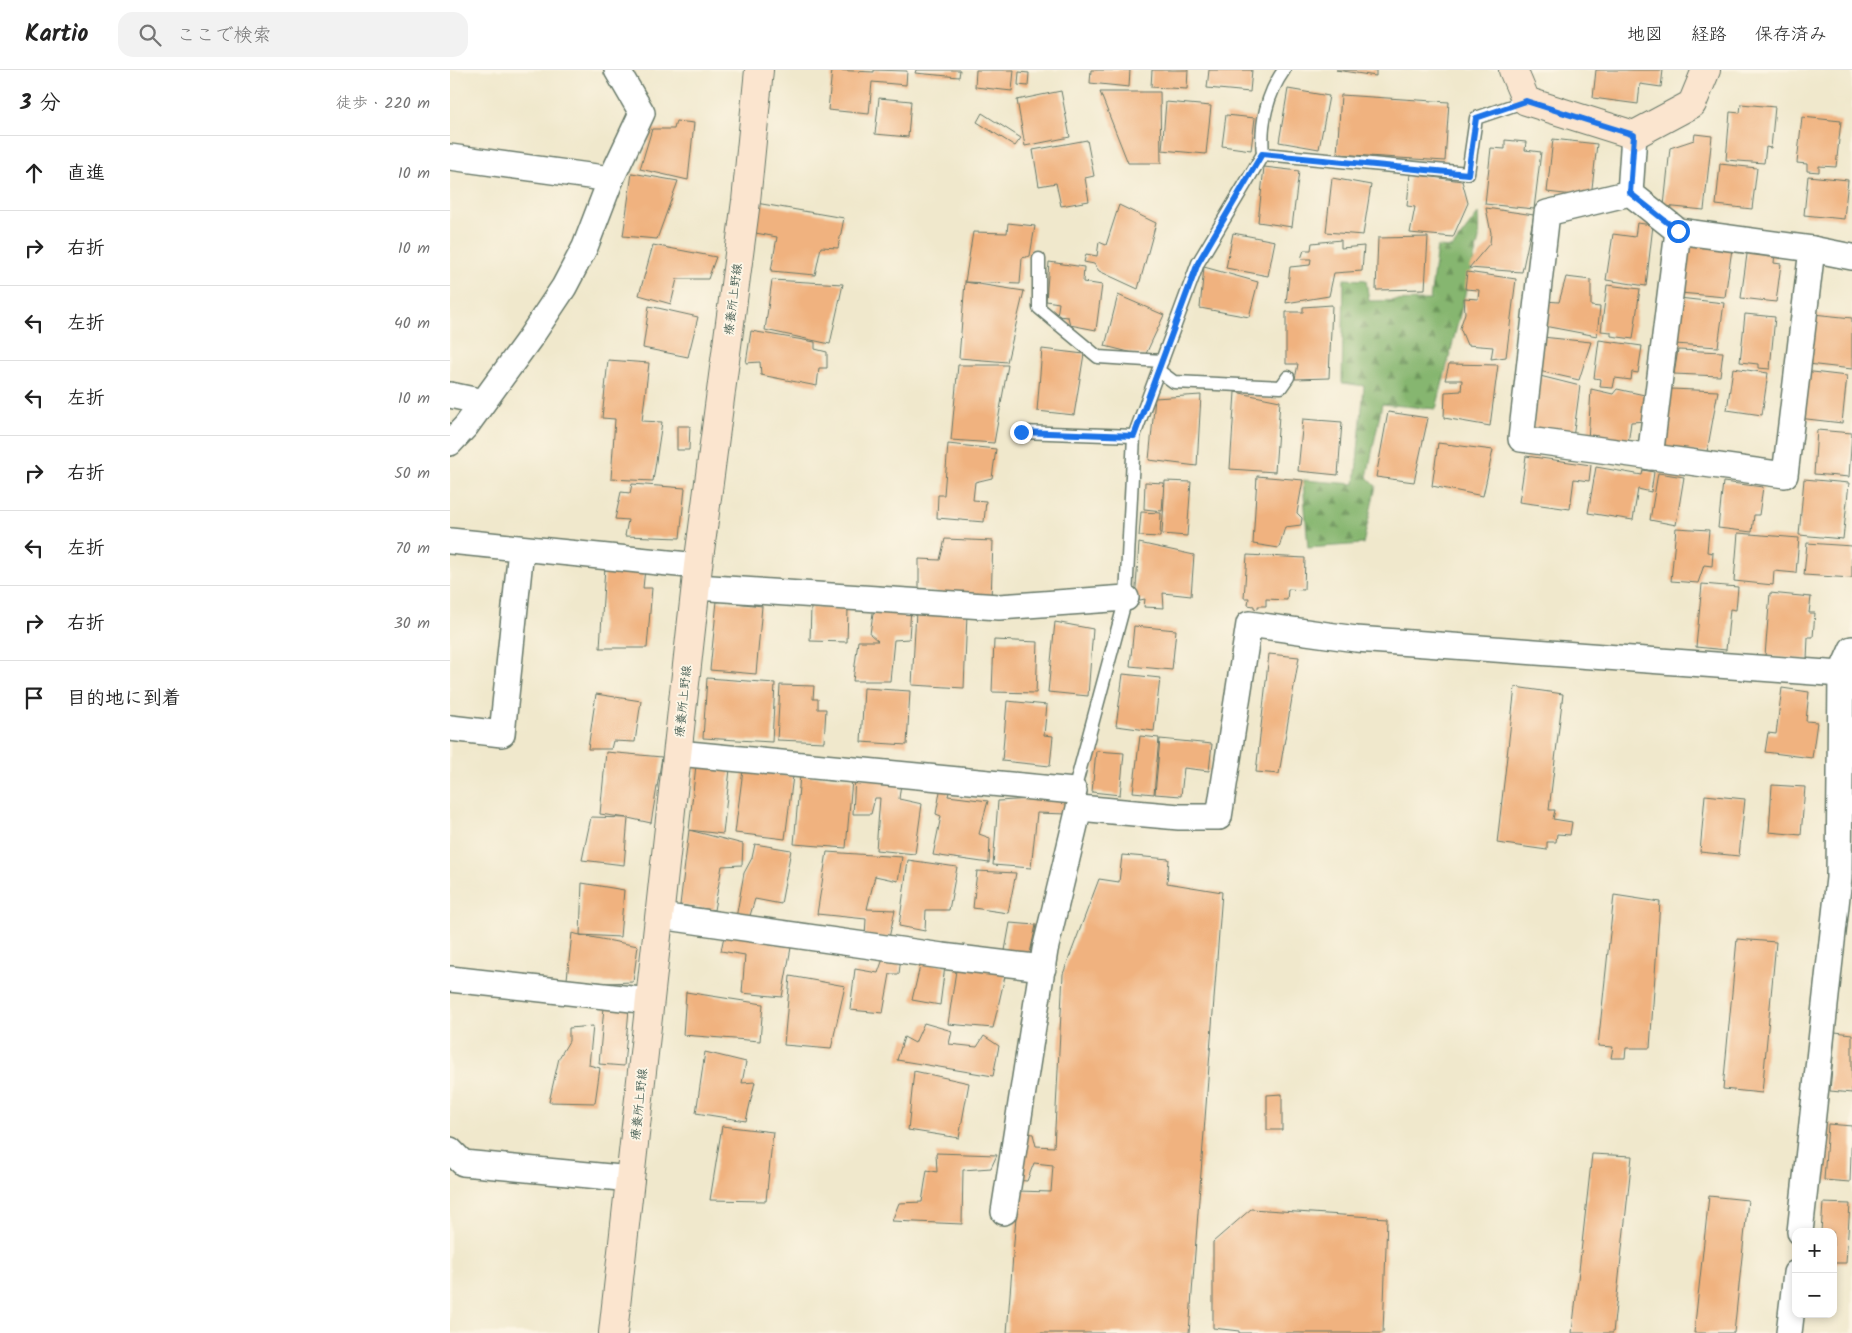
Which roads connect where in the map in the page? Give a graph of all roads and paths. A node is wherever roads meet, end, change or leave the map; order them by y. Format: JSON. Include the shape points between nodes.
{"nodes":[{"id":1,"x":617,"y":70,"type":"edge"},
{"id":2,"x":759,"y":70,"type":"edge"},
{"id":3,"x":1284,"y":70,"type":"edge"},
{"id":4,"x":1513,"y":70,"type":"edge"},
{"id":5,"x":1706,"y":70,"type":"edge"},
{"id":6,"x":1526,"y":101,"type":"junction"},
{"id":7,"x":1634,"y":135,"type":"junction"},
{"id":8,"x":1262,"y":154,"type":"junction"},
{"id":9,"x":450,"y":157,"type":"edge"},
{"id":10,"x":611,"y":180,"type":"junction"},
{"id":11,"x":1630,"y":193,"type":"junction"},
{"id":12,"x":1678,"y":231,"type":"junction"},
{"id":13,"x":1812,"y":249,"type":"junction"},
{"id":14,"x":1852,"y":257,"type":"edge"},
{"id":15,"x":1039,"y":260,"type":"dead end"},
{"id":16,"x":1161,"y":366,"type":"junction"},
{"id":17,"x":1288,"y":377,"type":"dead end"},
{"id":18,"x":450,"y":395,"type":"edge"},
{"id":19,"x":483,"y":402,"type":"junction"},
{"id":20,"x":1021,"y":432,"type":"dead end"},
{"id":21,"x":1134,"y":436,"type":"junction"},
{"id":22,"x":450,"y":443,"type":"edge"},
{"id":23,"x":1650,"y":457,"type":"junction"},
{"id":24,"x":450,"y":541,"type":"edge"},
{"id":25,"x":522,"y":549,"type":"junction"},
{"id":26,"x":697,"y":577,"type":"junction"},
{"id":27,"x":1126,"y":598,"type":"junction"},
{"id":28,"x":1852,"y":649,"type":"edge"},
{"id":29,"x":1841,"y":674,"type":"junction"},
{"id":30,"x":450,"y":728,"type":"edge"},
{"id":31,"x":678,"y":753,"type":"junction"},
{"id":32,"x":1077,"y":799,"type":"junction"},
{"id":33,"x":1846,"y":878,"type":"edge"},
{"id":34,"x":660,"y":916,"type":"junction"},
{"id":35,"x":1042,"y":968,"type":"junction"},
{"id":36,"x":450,"y":979,"type":"edge"},
{"id":37,"x":650,"y":1001,"type":"junction"},
{"id":38,"x":450,"y":1150,"type":"edge"},
{"id":39,"x":631,"y":1179,"type":"junction"},
{"id":40,"x":1004,"y":1212,"type":"dead end"},
{"id":41,"x":1801,"y":1228,"type":"edge"},
{"id":42,"x":1792,"y":1307,"type":"edge"},
{"id":43,"x":613,"y":1333,"type":"edge"},
{"id":44,"x":1789,"y":1333,"type":"edge"}],
"edges":[{"from":1,"to":10,"type":"street","via":[[642,113]]},
{"from":2,"to":26,"type":"street","name":"療養所上野線","via":[[746,201]]},
{"from":3,"to":8,"type":"lane","via":[[1273,86],[1265,114]]},
{"from":4,"to":6,"type":"street"},
{"from":5,"to":7,"type":"street","via":[[1692,104]]},
{"from":6,"to":7,"type":"street"},
{"from":6,"to":8,"type":"lane","via":[[1476,118],[1468,174]]},
{"from":7,"to":11,"type":"street"},
{"from":8,"to":16,"type":"lane","via":[[1198,263]]},
{"from":9,"to":10,"type":"street"},
{"from":10,"to":19,"type":"street","via":[[585,247],[564,287]]},
{"from":11,"to":12,"type":"street"},
{"from":11,"to":23,"type":"street","via":[[1547,213],[1521,439]]},
{"from":12,"to":13,"type":"street"},
{"from":12,"to":23,"type":"street"},
{"from":13,"to":14,"type":"street"},
{"from":13,"to":23,"type":"street","via":[[1785,475]]},
{"from":15,"to":16,"type":"lane","via":[[1039,308],[1098,357]]},
{"from":16,"to":17,"type":"lane","via":[[1174,382],[1281,387]]},
{"from":16,"to":21,"type":"lane"},
{"from":18,"to":19,"type":"street"},
{"from":19,"to":22,"type":"street"},
{"from":20,"to":21,"type":"lane"},
{"from":21,"to":27,"type":"lane"},
{"from":24,"to":25,"type":"street"},
{"from":25,"to":26,"type":"street"},
{"from":25,"to":30,"type":"street","via":[[502,734]]},
{"from":26,"to":27,"type":"street","via":[[999,607]]},
{"from":26,"to":31,"type":"street","name":"療養所上野線"},
{"from":27,"to":32,"type":"lane"},
{"from":28,"to":29,"type":"street"},
{"from":29,"to":32,"type":"street","via":[[1356,639],[1248,624],[1219,817],[1179,816]]},
{"from":29,"to":33,"type":"street"},
{"from":31,"to":32,"type":"street"},
{"from":31,"to":34,"type":"street","name":"療養所上野線"},
{"from":32,"to":35,"type":"street"},
{"from":33,"to":41,"type":"street"},
{"from":34,"to":35,"type":"street"},
{"from":34,"to":37,"type":"street","name":"療養所上野線"},
{"from":35,"to":40,"type":"street"},
{"from":36,"to":37,"type":"street"},
{"from":37,"to":39,"type":"street","name":"療養所上野線"},
{"from":38,"to":39,"type":"street","via":[[463,1163]]},
{"from":39,"to":43,"type":"street","name":"療養所上野線"},
{"from":42,"to":44,"type":"street"}]}
